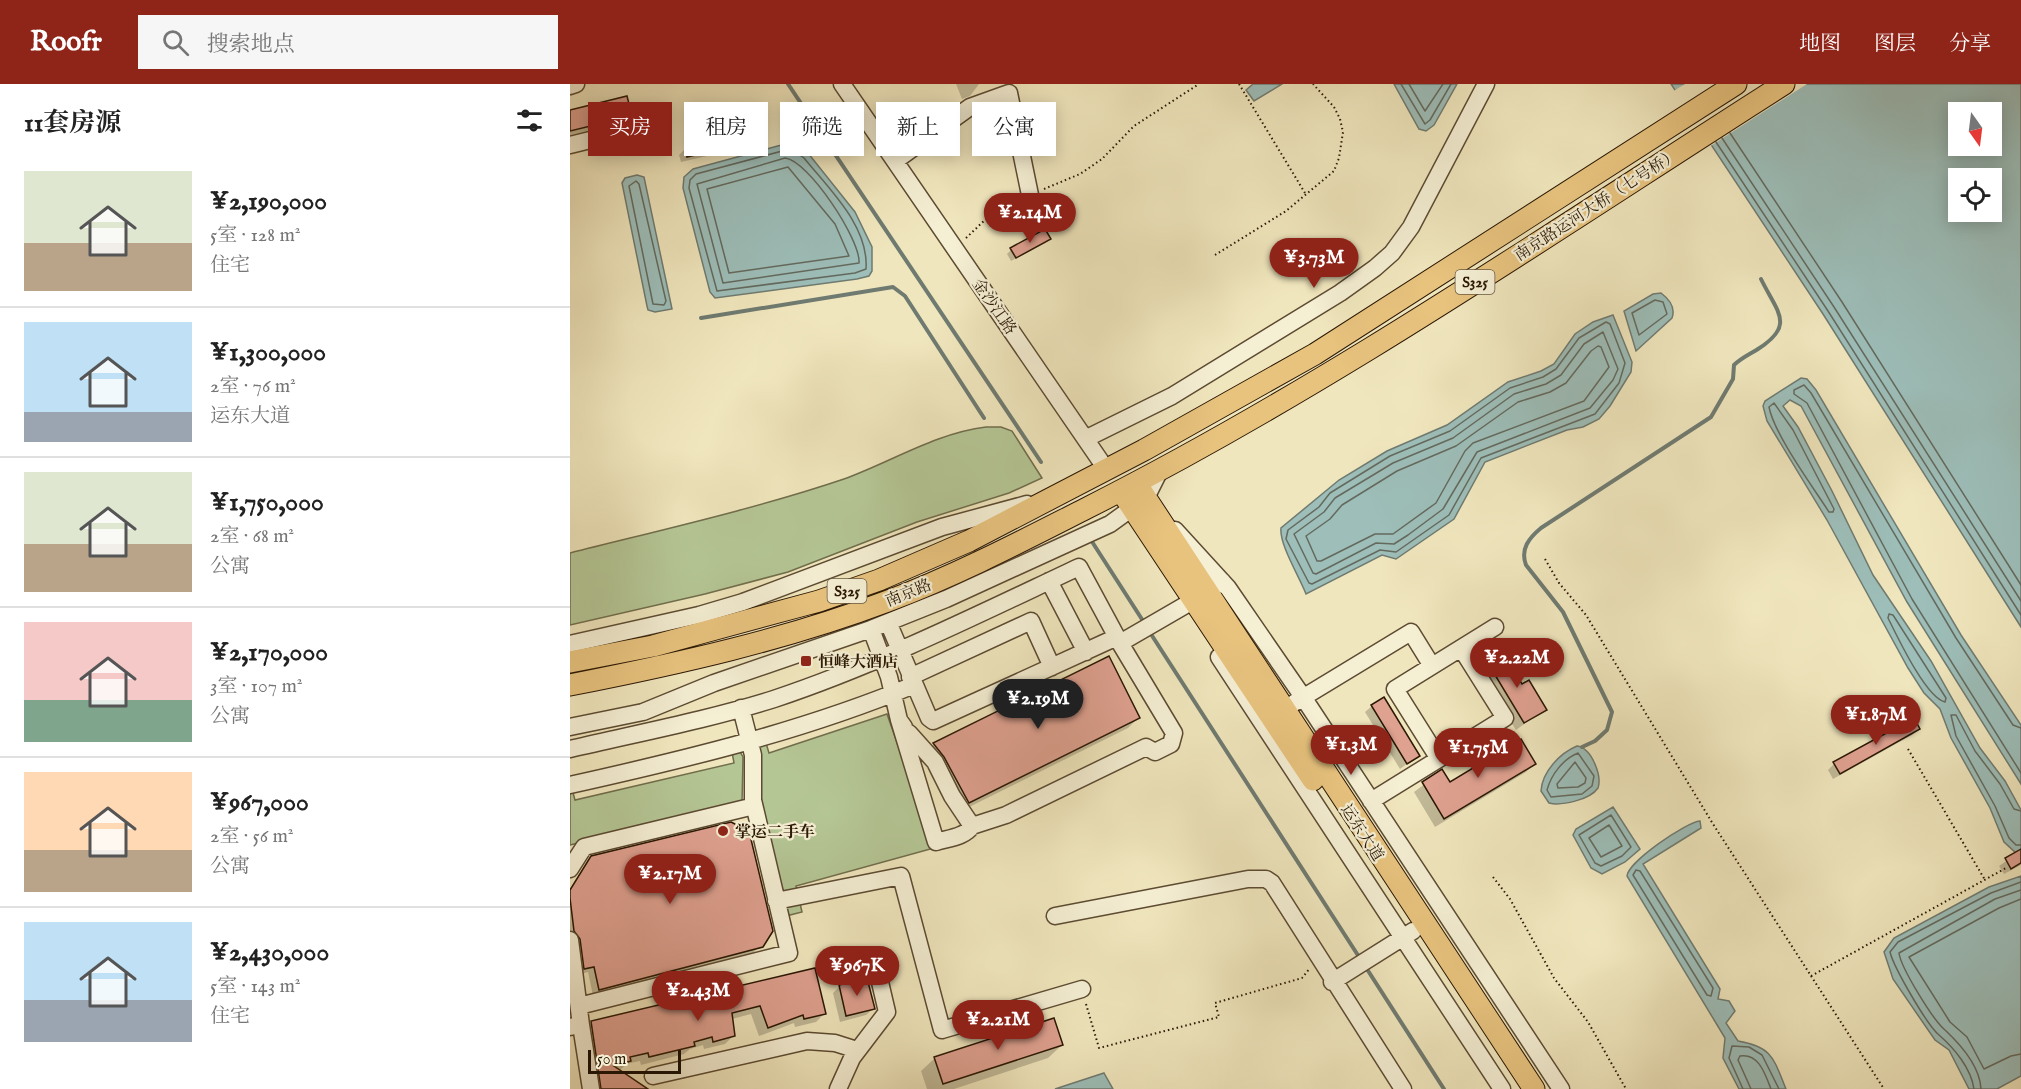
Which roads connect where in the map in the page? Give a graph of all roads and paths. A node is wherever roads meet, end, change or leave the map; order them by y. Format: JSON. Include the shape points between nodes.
{"nodes":[{"id":1,"x":576,"y":84,"type":"edge"},
{"id":2,"x":842,"y":84,"type":"edge"},
{"id":3,"x":1199,"y":84,"type":"edge"},
{"id":4,"x":1239,"y":84,"type":"edge"},
{"id":5,"x":1313,"y":84,"type":"edge"},
{"id":6,"x":1486,"y":84,"type":"edge"},
{"id":7,"x":1736,"y":84,"type":"edge"},
{"id":8,"x":1784,"y":84,"type":"edge"},
{"id":9,"x":570,"y":86,"type":"edge"},
{"id":10,"x":588,"y":141,"type":"edge"},
{"id":11,"x":570,"y":145,"type":"edge"},
{"id":12,"x":895,"y":161,"type":"junction"},
{"id":13,"x":1305,"y":193,"type":"junction"},
{"id":14,"x":1030,"y":195,"type":"junction"},
{"id":15,"x":955,"y":248,"type":"junction"},
{"id":16,"x":1215,"y":255,"type":"dead end"},
{"id":17,"x":1087,"y":438,"type":"junction"},
{"id":18,"x":1144,"y":450,"type":"joint"},
{"id":19,"x":1106,"y":469,"type":"junction"},
{"id":20,"x":1160,"y":470,"type":"joint"},
{"id":21,"x":1134,"y":495,"type":"junction"},
{"id":22,"x":1545,"y":559,"type":"dead end"},
{"id":23,"x":1049,"y":581,"type":"junction"},
{"id":24,"x":1202,"y":595,"type":"junction"},
{"id":25,"x":774,"y":602,"type":"junction"},
{"id":26,"x":888,"y":622,"type":"junction"},
{"id":27,"x":1495,"y":627,"type":"dead end"},
{"id":28,"x":871,"y":629,"type":"junction"},
{"id":29,"x":1123,"y":638,"type":"junction"},
{"id":30,"x":570,"y":644,"type":"edge"},
{"id":31,"x":1461,"y":648,"type":"junction"},
{"id":32,"x":898,"y":651,"type":"junction"},
{"id":33,"x":1086,"y":652,"type":"junction"},
{"id":34,"x":883,"y":658,"type":"junction"},
{"id":35,"x":570,"y":662,"type":"edge"},
{"id":36,"x":1432,"y":666,"type":"junction"},
{"id":37,"x":1052,"y":667,"type":"junction"},
{"id":38,"x":912,"y":681,"type":"junction"},
{"id":39,"x":570,"y":685,"type":"edge"},
{"id":40,"x":892,"y":694,"type":"junction"},
{"id":41,"x":1303,"y":697,"type":"junction"},
{"id":42,"x":738,"y":709,"type":"junction"},
{"id":43,"x":1278,"y":713,"type":"junction"},
{"id":44,"x":904,"y":726,"type":"junction"},
{"id":45,"x":570,"y":728,"type":"edge"},
{"id":46,"x":747,"y":742,"type":"junction"},
{"id":47,"x":570,"y":749,"type":"edge"},
{"id":48,"x":1908,"y":749,"type":"dead end"},
{"id":49,"x":1440,"y":759,"type":"junction"},
{"id":50,"x":922,"y":765,"type":"dead end"},
{"id":51,"x":570,"y":784,"type":"edge"},
{"id":52,"x":1371,"y":801,"type":"junction"},
{"id":53,"x":972,"y":826,"type":"junction"},
{"id":54,"x":2006,"y":868,"type":"dead end"},
{"id":55,"x":570,"y":869,"type":"edge"},
{"id":56,"x":1493,"y":877,"type":"dead end"},
{"id":57,"x":1985,"y":880,"type":"junction"},
{"id":58,"x":777,"y":902,"type":"junction"},
{"id":59,"x":1055,"y":916,"type":"dead end"},
{"id":60,"x":1408,"y":934,"type":"junction"},
{"id":61,"x":570,"y":940,"type":"edge"},
{"id":62,"x":1318,"y":958,"type":"junction"},
{"id":63,"x":876,"y":965,"type":"dead end"},
{"id":64,"x":1811,"y":976,"type":"junction"},
{"id":65,"x":1339,"y":978,"type":"junction"},
{"id":66,"x":1082,"y":989,"type":"joint"},
{"id":67,"x":579,"y":1006,"type":"junction"},
{"id":68,"x":576,"y":1026,"type":"edge"},
{"id":69,"x":857,"y":1050,"type":"junction"},
{"id":70,"x":653,"y":1077,"type":"dead end"},
{"id":71,"x":591,"y":1089,"type":"edge"},
{"id":72,"x":838,"y":1089,"type":"edge"},
{"id":73,"x":1403,"y":1089,"type":"edge"},
{"id":74,"x":1502,"y":1089,"type":"edge"},
{"id":75,"x":1518,"y":1089,"type":"edge"},
{"id":76,"x":1534,"y":1089,"type":"edge"},
{"id":77,"x":1561,"y":1089,"type":"edge"},
{"id":78,"x":1626,"y":1089,"type":"edge"},
{"id":79,"x":1884,"y":1089,"type":"edge"}],
"edges":[{"from":1,"to":9,"type":"street"},
{"from":2,"to":12,"type":"street","name":"金沙江路"},
{"from":3,"to":14,"type":"path","via":[[1134,126],[1102,159],[1080,174]]},
{"from":4,"to":13,"type":"path"},
{"from":5,"to":13,"type":"path","via":[[1334,106],[1343,132],[1334,171]]},
{"from":6,"to":17,"type":"street","via":[[1411,227],[1392,253],[1340,293],[1172,396]]},
{"from":7,"to":18,"type":"main road","name":"南京路运河大桥（七号桥）","number":"S325","via":[[1315,354]]},
{"from":8,"to":20,"type":"main road","name":"南京路运河大桥（七号桥）","number":"S325","via":[[1336,370]]},
{"from":10,"to":11,"type":"street"},
{"from":12,"to":14,"type":"street","via":[[970,107],[1010,93]]},
{"from":12,"to":15,"type":"street","name":"金沙江路"},
{"from":13,"to":16,"type":"path","via":[[1286,211]]},
{"from":14,"to":15,"type":"path","via":[[997,211]]},
{"from":15,"to":17,"type":"street","name":"金沙江路"},
{"from":17,"to":19,"type":"street","name":"金沙江路"},
{"from":18,"to":19,"type":"main road","name":"南京路","number":"S325"},
{"from":19,"to":25,"type":"main road","name":"南京路","number":"S325","via":[[969,541],[879,580]]},
{"from":20,"to":21,"type":"main road","name":"南京路","number":"S325"},
{"from":21,"to":24,"type":"main road","name":"运东大道"},
{"from":21,"to":26,"type":"street","via":[[1110,524]]},
{"from":21,"to":39,"type":"main road","name":"南京路","number":"S325","via":[[889,601],[823,624],[658,668]]},
{"from":22,"to":64,"type":"path","via":[[1586,615]]},
{"from":23,"to":29,"type":"street","via":[[1079,567]]},
{"from":23,"to":32,"type":"street"},
{"from":23,"to":33,"type":"street"},
{"from":24,"to":29,"type":"street"},
{"from":24,"to":41,"type":"street"},
{"from":24,"to":43,"type":"main road","name":"运东大道"},
{"from":24,"to":60,"type":"street"},
{"from":25,"to":30,"type":"street"},
{"from":25,"to":35,"type":"main road","name":"南京路","number":"S325","via":[[653,646]]},
{"from":26,"to":28,"type":"street"},
{"from":26,"to":32,"type":"street"},
{"from":27,"to":31,"type":"street"},
{"from":28,"to":34,"type":"street"},
{"from":28,"to":45,"type":"street","via":[[643,712]]},
{"from":29,"to":33,"type":"street"},
{"from":29,"to":53,"type":"street","via":[[1173,733],[1171,744],[1155,752],[1146,747],[1006,815]]},
{"from":31,"to":36,"type":"street"},
{"from":31,"to":49,"type":"street","via":[[1505,718]]},
{"from":32,"to":34,"type":"street"},
{"from":32,"to":38,"type":"street"},
{"from":33,"to":37,"type":"street"},
{"from":34,"to":40,"type":"street"},
{"from":34,"to":42,"type":"street"},
{"from":36,"to":41,"type":"street","via":[[1411,632]]},
{"from":36,"to":49,"type":"street","via":[[1395,689]]},
{"from":37,"to":38,"type":"street","via":[[939,721],[929,718]]},
{"from":37,"to":38,"type":"street","via":[[1031,621]]},
{"from":38,"to":40,"type":"street"},
{"from":40,"to":44,"type":"street"},
{"from":40,"to":46,"type":"street","via":[[812,724]]},
{"from":41,"to":43,"type":"street"},
{"from":41,"to":52,"type":"street"},
{"from":42,"to":46,"type":"street"},
{"from":42,"to":47,"type":"street"},
{"from":43,"to":60,"type":"main road","name":"运东大道"},
{"from":43,"to":76,"type":"main road","name":"运东大道"},
{"from":44,"to":50,"type":"street"},
{"from":44,"to":53,"type":"street","via":[[935,762]]},
{"from":44,"to":53,"type":"street","via":[[936,842],[968,832]]},
{"from":46,"to":51,"type":"street"},
{"from":46,"to":55,"type":"street","via":[[746,816],[584,847]]},
{"from":46,"to":58,"type":"street","via":[[754,762],[753,800]]},
{"from":48,"to":57,"type":"path"},
{"from":49,"to":52,"type":"street"},
{"from":52,"to":77,"type":"street"},
{"from":54,"to":57,"type":"path"},
{"from":56,"to":78,"type":"path","via":[[1510,899],[1554,978],[1588,1022]]},
{"from":57,"to":64,"type":"path"},
{"from":58,"to":66,"type":"street","via":[[902,876],[942,1030]]},
{"from":58,"to":67,"type":"street","via":[[789,953]]},
{"from":59,"to":62,"type":"street","via":[[1248,879],[1266,879]]},
{"from":60,"to":65,"type":"street"},
{"from":60,"to":74,"type":"street"},
{"from":60,"to":75,"type":"main road","name":"运东大道"},
{"from":61,"to":67,"type":"street"},
{"from":62,"to":65,"type":"street"},
{"from":62,"to":66,"type":"path","via":[[1302,978],[1215,1003],[1219,1017],[1099,1048]]},
{"from":63,"to":69,"type":"street","via":[[887,1012]]},
{"from":64,"to":79,"type":"path"},
{"from":65,"to":73,"type":"street"},
{"from":67,"to":68,"type":"street"},
{"from":68,"to":71,"type":"street"},
{"from":69,"to":70,"type":"street","via":[[807,1041]]},
{"from":69,"to":72,"type":"street"}]}
